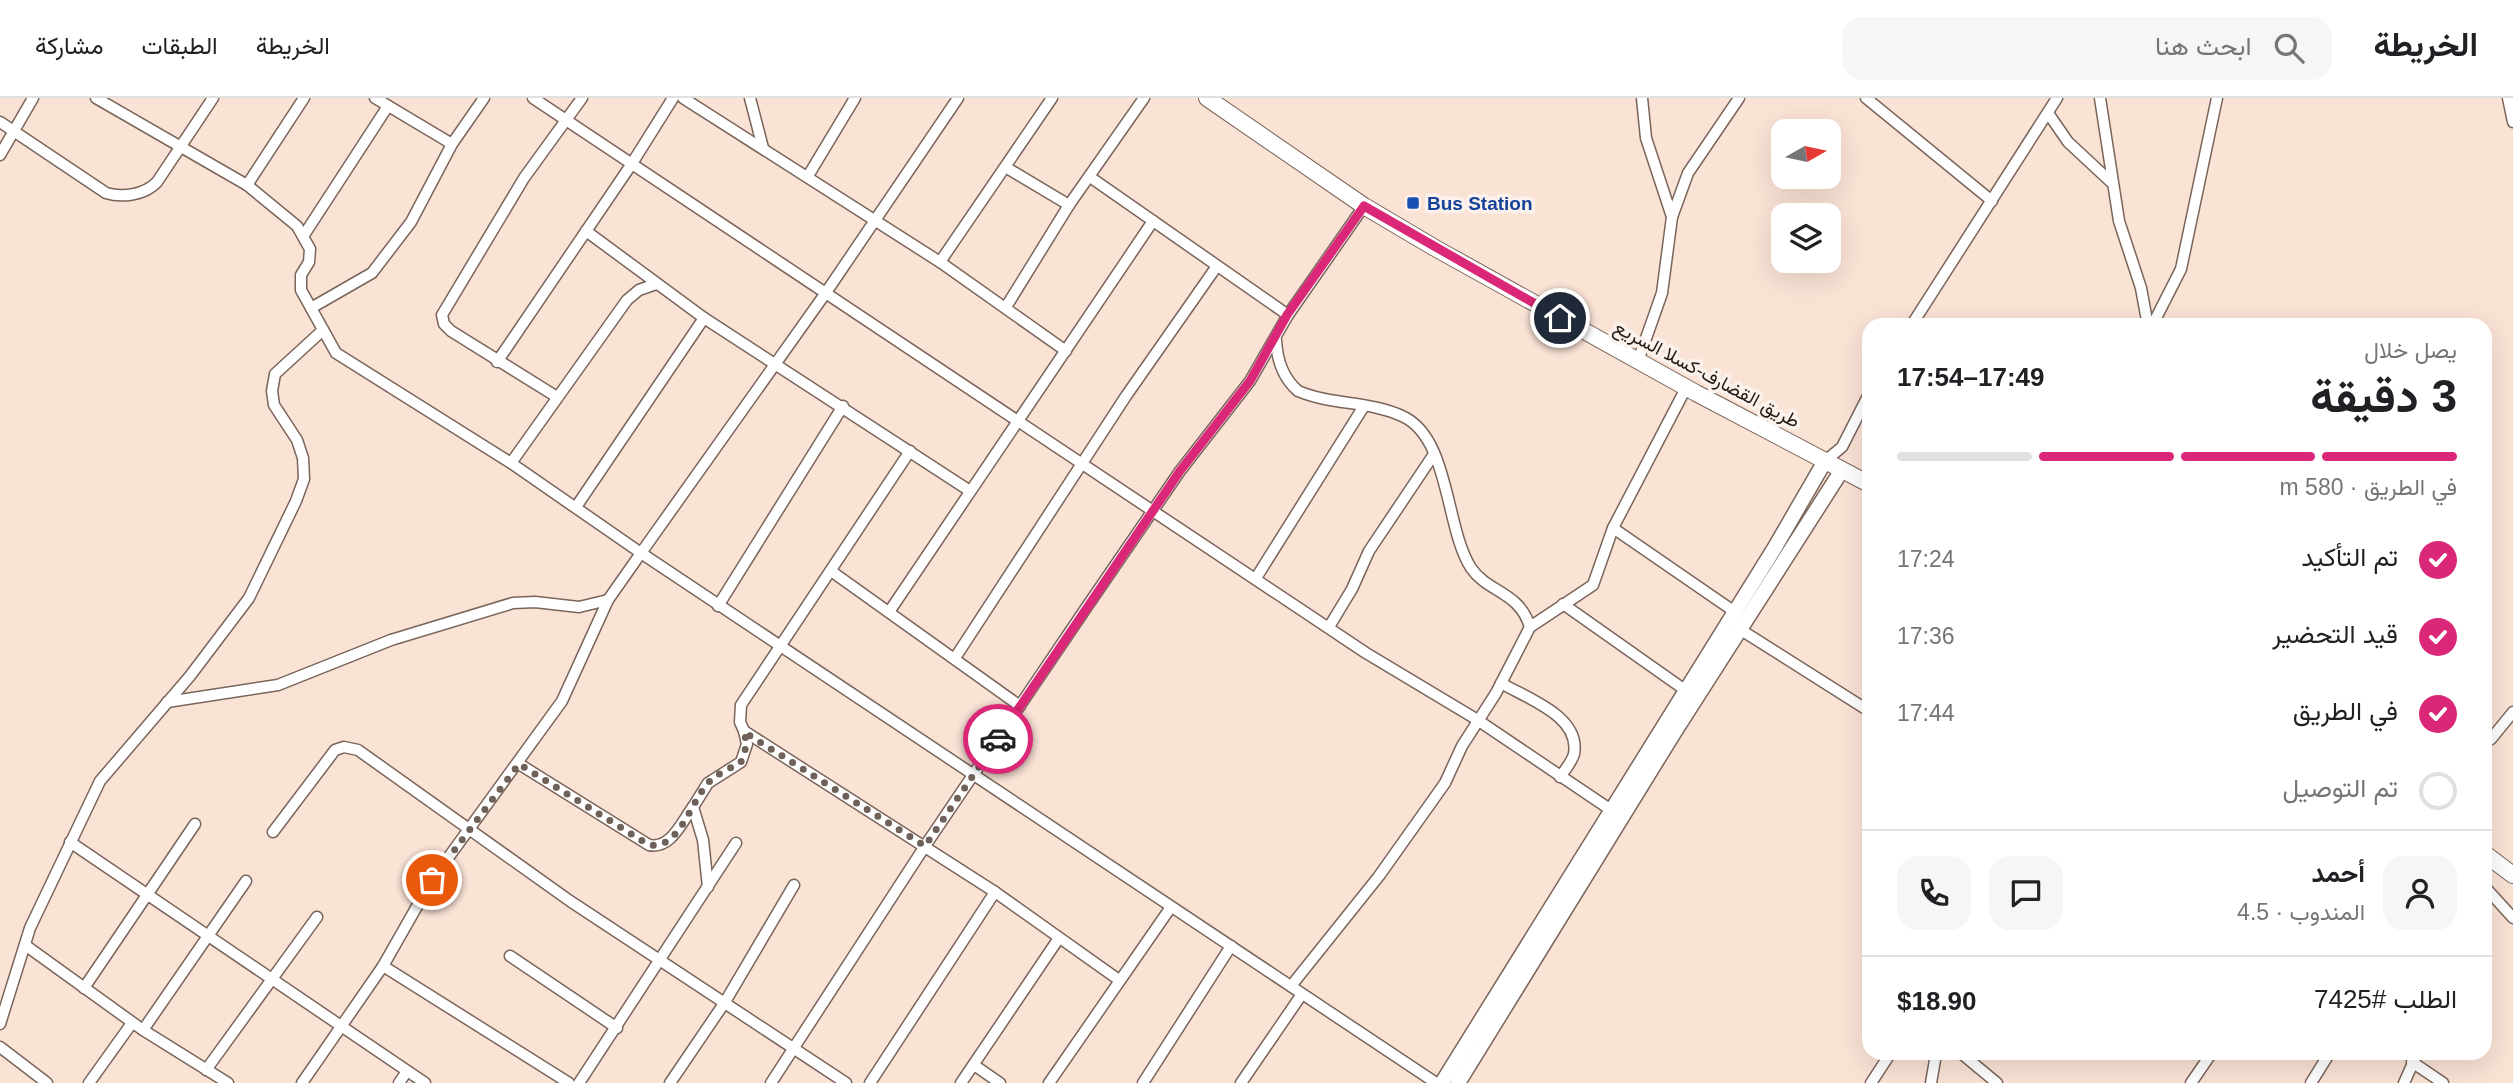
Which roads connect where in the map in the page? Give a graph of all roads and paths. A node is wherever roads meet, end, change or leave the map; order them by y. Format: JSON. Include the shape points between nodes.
{"nodes":[{"id":1,"x":33,"y":98,"type":"edge"},
{"id":2,"x":96,"y":98,"type":"edge"},
{"id":3,"x":122,"y":98,"type":"edge"},
{"id":4,"x":213,"y":98,"type":"edge"},
{"id":5,"x":304,"y":98,"type":"edge"},
{"id":6,"x":375,"y":98,"type":"edge"},
{"id":7,"x":484,"y":98,"type":"edge"},
{"id":8,"x":533,"y":98,"type":"edge"},
{"id":9,"x":582,"y":98,"type":"edge"},
{"id":10,"x":673,"y":98,"type":"edge"},
{"id":11,"x":683,"y":98,"type":"edge"},
{"id":12,"x":750,"y":98,"type":"edge"},
{"id":13,"x":855,"y":98,"type":"edge"},
{"id":14,"x":958,"y":98,"type":"edge"},
{"id":15,"x":1052,"y":98,"type":"edge"},
{"id":16,"x":1144,"y":98,"type":"edge"},
{"id":17,"x":1207,"y":98,"type":"edge"},
{"id":18,"x":1642,"y":98,"type":"edge"},
{"id":19,"x":1739,"y":98,"type":"edge"},
{"id":20,"x":1866,"y":98,"type":"edge"},
{"id":21,"x":2057,"y":98,"type":"edge"},
{"id":22,"x":2100,"y":98,"type":"edge"},
{"id":23,"x":2217,"y":98,"type":"edge"},
{"id":24,"x":2508,"y":98,"type":"edge"},
{"id":25,"x":388,"y":106,"type":"junction"},
{"id":26,"x":115,"y":110,"type":"junction"},
{"id":27,"x":2048,"y":113,"type":"junction"},
{"id":28,"x":0,"y":122,"type":"edge"},
{"id":29,"x":566,"y":122,"type":"junction"},
{"id":30,"x":2513,"y":122,"type":"edge"},
{"id":31,"x":14,"y":131,"type":"junction"},
{"id":32,"x":452,"y":144,"type":"junction"},
{"id":33,"x":182,"y":147,"type":"junction"},
{"id":34,"x":763,"y":148,"type":"junction"},
{"id":35,"x":0,"y":155,"type":"edge"},
{"id":36,"x":631,"y":165,"type":"junction"},
{"id":37,"x":1007,"y":168,"type":"junction"},
{"id":38,"x":808,"y":176,"type":"junction"},
{"id":39,"x":1090,"y":177,"type":"junction"},
{"id":40,"x":2111,"y":182,"type":"junction"},
{"id":41,"x":247,"y":185,"type":"junction"},
{"id":42,"x":1992,"y":201,"type":"junction"},
{"id":43,"x":1069,"y":205,"type":"junction"},
{"id":44,"x":1364,"y":206,"type":"junction"},
{"id":45,"x":1672,"y":217,"type":"junction"},
{"id":46,"x":876,"y":220,"type":"junction"},
{"id":47,"x":1153,"y":221,"type":"junction"},
{"id":48,"x":586,"y":231,"type":"junction"},
{"id":49,"x":304,"y":235,"type":"junction"},
{"id":50,"x":940,"y":262,"type":"junction"},
{"id":51,"x":1217,"y":266,"type":"junction"},
{"id":52,"x":656,"y":284,"type":"junction"},
{"id":53,"x":825,"y":294,"type":"junction"},
{"id":54,"x":1006,"y":307,"type":"junction"},
{"id":55,"x":311,"y":308,"type":"junction"},
{"id":56,"x":1287,"y":315,"type":"junction"},
{"id":57,"x":704,"y":318,"type":"junction"},
{"id":58,"x":1916,"y":318,"type":"edge"},
{"id":59,"x":2148,"y":318,"type":"edge"},
{"id":60,"x":2154,"y":318,"type":"edge"},
{"id":61,"x":323,"y":330,"type":"junction"},
{"id":62,"x":1276,"y":337,"type":"junction"},
{"id":63,"x":1066,"y":351,"type":"junction"},
{"id":64,"x":1638,"y":361,"type":"junction"},
{"id":65,"x":497,"y":362,"type":"junction"},
{"id":66,"x":775,"y":362,"type":"junction"},
{"id":67,"x":1686,"y":387,"type":"junction"},
{"id":68,"x":557,"y":397,"type":"junction"},
{"id":69,"x":843,"y":406,"type":"junction"},
{"id":70,"x":1364,"y":406,"type":"junction"},
{"id":71,"x":1862,"y":408,"type":"edge"},
{"id":72,"x":1019,"y":422,"type":"junction"},
{"id":73,"x":1842,"y":447,"type":"junction"},
{"id":74,"x":910,"y":451,"type":"junction"},
{"id":75,"x":1434,"y":454,"type":"junction"},
{"id":76,"x":1825,"y":461,"type":"junction"},
{"id":77,"x":511,"y":463,"type":"junction"},
{"id":78,"x":1082,"y":464,"type":"junction"},
{"id":79,"x":1842,"y":470,"type":"junction"},
{"id":80,"x":1862,"y":480,"type":"edge"},
{"id":81,"x":970,"y":491,"type":"junction"},
{"id":82,"x":576,"y":507,"type":"junction"},
{"id":83,"x":1152,"y":510,"type":"junction"},
{"id":84,"x":1612,"y":528,"type":"junction"},
{"id":85,"x":641,"y":554,"type":"junction"},
{"id":86,"x":831,"y":571,"type":"junction"},
{"id":87,"x":1256,"y":579,"type":"junction"},
{"id":88,"x":608,"y":600,"type":"junction"},
{"id":89,"x":1563,"y":604,"type":"junction"},
{"id":90,"x":718,"y":606,"type":"junction"},
{"id":91,"x":889,"y":612,"type":"junction"},
{"id":92,"x":1735,"y":612,"type":"junction"},
{"id":93,"x":1329,"y":627,"type":"junction"},
{"id":94,"x":1530,"y":627,"type":"junction"},
{"id":95,"x":1741,"y":630,"type":"junction"},
{"id":96,"x":778,"y":646,"type":"junction"},
{"id":97,"x":955,"y":658,"type":"junction"},
{"id":98,"x":1501,"y":683,"type":"junction"},
{"id":99,"x":1685,"y":690,"type":"junction"},
{"id":100,"x":167,"y":702,"type":"junction"},
{"id":101,"x":1020,"y":706,"type":"junction"},
{"id":102,"x":1862,"y":708,"type":"edge"},
{"id":103,"x":2513,"y":712,"type":"edge"},
{"id":104,"x":1476,"y":719,"type":"junction"},
{"id":105,"x":744,"y":732,"type":"junction"},
{"id":106,"x":2492,"y":738,"type":"edge"},
{"id":107,"x":519,"y":764,"type":"junction"},
{"id":108,"x":974,"y":776,"type":"junction"},
{"id":109,"x":1560,"y":777,"type":"junction"},
{"id":110,"x":693,"y":807,"type":"junction"},
{"id":111,"x":1616,"y":813,"type":"junction"},
{"id":112,"x":195,"y":824,"type":"dead end"},
{"id":113,"x":468,"y":829,"type":"junction"},
{"id":114,"x":273,"y":832,"type":"dead end"},
{"id":115,"x":70,"y":842,"type":"junction"},
{"id":116,"x":736,"y":843,"type":"dead end"},
{"id":117,"x":925,"y":846,"type":"junction"},
{"id":118,"x":2492,"y":859,"type":"edge"},
{"id":119,"x":2513,"y":875,"type":"edge"},
{"id":120,"x":246,"y":881,"type":"dead end"},
{"id":121,"x":794,"y":885,"type":"dead end"},
{"id":122,"x":708,"y":887,"type":"junction"},
{"id":123,"x":995,"y":892,"type":"junction"},
{"id":124,"x":147,"y":894,"type":"junction"},
{"id":125,"x":2492,"y":895,"type":"edge"},
{"id":126,"x":1171,"y":906,"type":"junction"},
{"id":127,"x":317,"y":917,"type":"dead end"},
{"id":128,"x":2513,"y":918,"type":"edge"},
{"id":129,"x":208,"y":936,"type":"junction"},
{"id":130,"x":1059,"y":938,"type":"junction"},
{"id":131,"x":25,"y":945,"type":"junction"},
{"id":132,"x":1231,"y":947,"type":"junction"},
{"id":133,"x":510,"y":956,"type":"dead end"},
{"id":134,"x":662,"y":960,"type":"junction"},
{"id":135,"x":383,"y":966,"type":"junction"},
{"id":136,"x":272,"y":980,"type":"junction"},
{"id":137,"x":1119,"y":980,"type":"junction"},
{"id":138,"x":1291,"y":986,"type":"junction"},
{"id":139,"x":84,"y":988,"type":"junction"},
{"id":140,"x":1302,"y":994,"type":"junction"},
{"id":141,"x":725,"y":1002,"type":"junction"},
{"id":142,"x":132,"y":1023,"type":"junction"},
{"id":143,"x":0,"y":1024,"type":"edge"},
{"id":144,"x":340,"y":1026,"type":"junction"},
{"id":145,"x":617,"y":1028,"type":"junction"},
{"id":146,"x":143,"y":1030,"type":"junction"},
{"id":147,"x":0,"y":1047,"type":"edge"},
{"id":148,"x":794,"y":1048,"type":"junction"},
{"id":149,"x":1886,"y":1060,"type":"edge"},
{"id":150,"x":1935,"y":1060,"type":"edge"},
{"id":151,"x":1969,"y":1060,"type":"edge"},
{"id":152,"x":2205,"y":1060,"type":"edge"},
{"id":153,"x":2325,"y":1060,"type":"edge"},
{"id":154,"x":2414,"y":1060,"type":"edge"},
{"id":155,"x":2417,"y":1060,"type":"edge"},
{"id":156,"x":974,"y":1065,"type":"junction"},
{"id":157,"x":206,"y":1070,"type":"junction"},
{"id":158,"x":407,"y":1071,"type":"junction"},
{"id":159,"x":47,"y":1083,"type":"edge"},
{"id":160,"x":89,"y":1083,"type":"edge"},
{"id":161,"x":228,"y":1083,"type":"edge"},
{"id":162,"x":302,"y":1083,"type":"edge"},
{"id":163,"x":399,"y":1083,"type":"edge"},
{"id":164,"x":425,"y":1083,"type":"edge"},
{"id":165,"x":569,"y":1083,"type":"edge"},
{"id":166,"x":579,"y":1083,"type":"edge"},
{"id":167,"x":670,"y":1083,"type":"edge"},
{"id":168,"x":771,"y":1083,"type":"edge"},
{"id":169,"x":846,"y":1083,"type":"edge"},
{"id":170,"x":870,"y":1083,"type":"edge"},
{"id":171,"x":961,"y":1083,"type":"edge"},
{"id":172,"x":1000,"y":1083,"type":"edge"},
{"id":173,"x":1049,"y":1083,"type":"edge"},
{"id":174,"x":1143,"y":1083,"type":"edge"},
{"id":175,"x":1241,"y":1083,"type":"edge"},
{"id":176,"x":1436,"y":1083,"type":"edge"},
{"id":177,"x":1442,"y":1083,"type":"edge"},
{"id":178,"x":1458,"y":1083,"type":"edge"},
{"id":179,"x":1871,"y":1083,"type":"edge"},
{"id":180,"x":1931,"y":1083,"type":"edge"},
{"id":181,"x":1997,"y":1083,"type":"edge"},
{"id":182,"x":2191,"y":1083,"type":"edge"},
{"id":183,"x":2311,"y":1083,"type":"edge"},
{"id":184,"x":2404,"y":1083,"type":"edge"},
{"id":185,"x":2442,"y":1083,"type":"edge"}],
"edges":[{"from":1,"to":31,"type":"street"},
{"from":2,"to":26,"type":"street"},
{"from":3,"to":26,"type":"street"},
{"from":4,"to":33,"type":"street"},
{"from":5,"to":41,"type":"street"},
{"from":6,"to":25,"type":"street"},
{"from":7,"to":32,"type":"street"},
{"from":8,"to":29,"type":"street"},
{"from":9,"to":29,"type":"street"},
{"from":10,"to":36,"type":"street"},
{"from":11,"to":34,"type":"street"},
{"from":12,"to":34,"type":"street"},
{"from":13,"to":38,"type":"street"},
{"from":14,"to":46,"type":"street"},
{"from":15,"to":37,"type":"street"},
{"from":16,"to":39,"type":"street"},
{"from":17,"to":44,"type":"highway","name":"طريق القضارف-كسلا السريع"},
{"from":18,"to":45,"type":"street","via":[[1646,138]]},
{"from":19,"to":45,"type":"street","via":[[1688,173]]},
{"from":20,"to":42,"type":"street"},
{"from":21,"to":27,"type":"street"},
{"from":22,"to":40,"type":"street"},
{"from":23,"to":60,"type":"street","via":[[2182,269]]},
{"from":24,"to":30,"type":"street"},
{"from":25,"to":32,"type":"street"},
{"from":25,"to":49,"type":"street"},
{"from":26,"to":33,"type":"street"},
{"from":27,"to":40,"type":"street","via":[[2068,142]]},
{"from":27,"to":42,"type":"street"},
{"from":28,"to":31,"type":"street"},
{"from":29,"to":36,"type":"street"},
{"from":29,"to":65,"type":"street","via":[[524,178],[442,315],[451,331]]},
{"from":31,"to":33,"type":"street","via":[[90,184],[116,196],[152,188]]},
{"from":31,"to":35,"type":"street"},
{"from":32,"to":55,"type":"street","via":[[411,222],[372,273]]},
{"from":33,"to":41,"type":"street"},
{"from":34,"to":38,"type":"street"},
{"from":36,"to":48,"type":"street"},
{"from":36,"to":53,"type":"street"},
{"from":37,"to":43,"type":"street"},
{"from":37,"to":50,"type":"street"},
{"from":38,"to":46,"type":"street"},
{"from":39,"to":43,"type":"street"},
{"from":39,"to":47,"type":"street"},
{"from":40,"to":59,"type":"street"},
{"from":41,"to":49,"type":"street"},
{"from":42,"to":58,"type":"street"},
{"from":43,"to":54,"type":"street"},
{"from":44,"to":56,"type":"street"},
{"from":44,"to":64,"type":"highway","name":"طريق القضارف-كسلا السريع"},
{"from":45,"to":64,"type":"street","via":[[1662,293]]},
{"from":46,"to":50,"type":"street"},
{"from":46,"to":53,"type":"street"},
{"from":47,"to":51,"type":"street"},
{"from":47,"to":63,"type":"street"},
{"from":48,"to":52,"type":"street"},
{"from":48,"to":65,"type":"street"},
{"from":49,"to":55,"type":"street","via":[[310,255],[300,282]]},
{"from":50,"to":54,"type":"street"},
{"from":51,"to":56,"type":"street"},
{"from":51,"to":78,"type":"street"},
{"from":52,"to":57,"type":"street"},
{"from":52,"to":68,"type":"street","via":[[627,300]]},
{"from":53,"to":66,"type":"street"},
{"from":53,"to":72,"type":"street"},
{"from":54,"to":63,"type":"street"},
{"from":55,"to":61,"type":"street"},
{"from":56,"to":62,"type":"street"},
{"from":57,"to":66,"type":"street"},
{"from":57,"to":82,"type":"street"},
{"from":61,"to":77,"type":"street","via":[[336,353]]},
{"from":61,"to":100,"type":"street","via":[[275,374],[272,391],[274,405],[303,458],[304,479],[296,501],[249,598]]},
{"from":62,"to":70,"type":"street","via":[[1282,370],[1298,391]]},
{"from":62,"to":83,"type":"street","via":[[1233,406]]},
{"from":63,"to":72,"type":"street"},
{"from":64,"to":67,"type":"highway","name":"طريق القضارف-كسلا السريع"},
{"from":65,"to":68,"type":"street"},
{"from":66,"to":69,"type":"street"},
{"from":66,"to":85,"type":"street"},
{"from":67,"to":76,"type":"highway","name":"طريق القضارف-كسلا السريع"},
{"from":67,"to":84,"type":"street"},
{"from":68,"to":77,"type":"street"},
{"from":69,"to":74,"type":"street"},
{"from":69,"to":90,"type":"street"},
{"from":70,"to":75,"type":"street","via":[[1413,422]]},
{"from":70,"to":87,"type":"street"},
{"from":71,"to":73,"type":"street"},
{"from":72,"to":78,"type":"street"},
{"from":72,"to":81,"type":"street"},
{"from":73,"to":76,"type":"street"},
{"from":73,"to":79,"type":"street"},
{"from":74,"to":81,"type":"street"},
{"from":74,"to":86,"type":"street"},
{"from":75,"to":93,"type":"street","via":[[1369,551]]},
{"from":75,"to":94,"type":"street","via":[[1469,565],[1519,604]]},
{"from":76,"to":79,"type":"highway","name":"طريق القضارف-كسلا السريع"},
{"from":76,"to":92,"type":"main road"},
{"from":77,"to":82,"type":"street"},
{"from":78,"to":83,"type":"street"},
{"from":78,"to":97,"type":"street"},
{"from":79,"to":80,"type":"highway","name":"طريق القضارف-كسلا السريع"},
{"from":79,"to":95,"type":"main road"},
{"from":81,"to":91,"type":"street"},
{"from":82,"to":85,"type":"street"},
{"from":83,"to":87,"type":"street"},
{"from":83,"to":101,"type":"street"},
{"from":84,"to":89,"type":"street","via":[[1593,585]]},
{"from":84,"to":92,"type":"street"},
{"from":85,"to":88,"type":"street"},
{"from":85,"to":90,"type":"street"},
{"from":86,"to":91,"type":"street"},
{"from":86,"to":96,"type":"street"},
{"from":87,"to":93,"type":"street"},
{"from":88,"to":100,"type":"street","via":[[579,607],[513,603],[391,640],[278,685]]},
{"from":88,"to":107,"type":"street","via":[[572,685]]},
{"from":89,"to":94,"type":"street"},
{"from":89,"to":99,"type":"street"},
{"from":90,"to":96,"type":"street"},
{"from":91,"to":97,"type":"street"},
{"from":92,"to":99,"type":"main road"},
{"from":93,"to":104,"type":"street"},
{"from":94,"to":98,"type":"street"},
{"from":95,"to":102,"type":"street"},
{"from":95,"to":111,"type":"main road"},
{"from":96,"to":105,"type":"street","via":[[741,705]]},
{"from":96,"to":108,"type":"street"},
{"from":97,"to":101,"type":"street"},
{"from":98,"to":104,"type":"street"},
{"from":98,"to":109,"type":"street","via":[[1567,725],[1574,739],[1574,756]]},
{"from":99,"to":111,"type":"main road"},
{"from":100,"to":115,"type":"street","via":[[100,782]]},
{"from":101,"to":108,"type":"street"},
{"from":103,"to":106,"type":"street"},
{"from":104,"to":109,"type":"street"},
{"from":104,"to":138,"type":"street","via":[[1445,783],[1379,876]]},
{"from":105,"to":110,"type":"street","via":[[747,744],[741,762],[708,783]]},
{"from":105,"to":117,"type":"street"},
{"from":107,"to":110,"type":"street","via":[[649,845],[668,842]]},
{"from":107,"to":113,"type":"street"},
{"from":108,"to":117,"type":"street"},
{"from":108,"to":126,"type":"street"},
{"from":109,"to":111,"type":"street"},
{"from":110,"to":122,"type":"street","via":[[703,840]]},
{"from":111,"to":177,"type":"main road"},
{"from":111,"to":178,"type":"main road"},
{"from":112,"to":124,"type":"street"},
{"from":113,"to":114,"type":"street","via":[[358,750],[344,747],[331,755]]},
{"from":113,"to":134,"type":"street"},
{"from":113,"to":135,"type":"street","via":[[432,880]]},
{"from":115,"to":124,"type":"street"},
{"from":115,"to":131,"type":"street"},
{"from":116,"to":122,"type":"street"},
{"from":117,"to":123,"type":"street"},
{"from":117,"to":148,"type":"street"},
{"from":118,"to":119,"type":"highway"},
{"from":120,"to":129,"type":"street"},
{"from":121,"to":141,"type":"street"},
{"from":122,"to":134,"type":"street"},
{"from":123,"to":130,"type":"street"},
{"from":123,"to":170,"type":"street"},
{"from":124,"to":129,"type":"street"},
{"from":124,"to":139,"type":"street"},
{"from":125,"to":128,"type":"street"},
{"from":126,"to":132,"type":"street"},
{"from":126,"to":137,"type":"street"},
{"from":127,"to":136,"type":"street"},
{"from":129,"to":136,"type":"street"},
{"from":129,"to":146,"type":"street"},
{"from":130,"to":137,"type":"street"},
{"from":130,"to":156,"type":"street"},
{"from":131,"to":139,"type":"street"},
{"from":131,"to":143,"type":"street"},
{"from":132,"to":138,"type":"street"},
{"from":132,"to":174,"type":"street"},
{"from":133,"to":145,"type":"street"},
{"from":134,"to":141,"type":"street"},
{"from":134,"to":145,"type":"street"},
{"from":135,"to":144,"type":"street"},
{"from":135,"to":165,"type":"street"},
{"from":136,"to":144,"type":"street"},
{"from":136,"to":157,"type":"street"},
{"from":137,"to":173,"type":"street"},
{"from":138,"to":140,"type":"street"},
{"from":139,"to":142,"type":"street"},
{"from":140,"to":175,"type":"street"},
{"from":140,"to":176,"type":"street"},
{"from":141,"to":148,"type":"street"},
{"from":141,"to":167,"type":"street"},
{"from":142,"to":146,"type":"street"},
{"from":142,"to":160,"type":"street"},
{"from":144,"to":158,"type":"street"},
{"from":144,"to":162,"type":"street"},
{"from":145,"to":166,"type":"street"},
{"from":146,"to":157,"type":"street"},
{"from":147,"to":159,"type":"street"},
{"from":148,"to":168,"type":"street"},
{"from":148,"to":169,"type":"street"},
{"from":149,"to":179,"type":"street"},
{"from":150,"to":180,"type":"street"},
{"from":151,"to":181,"type":"street"},
{"from":152,"to":182,"type":"street"},
{"from":153,"to":183,"type":"street"},
{"from":154,"to":184,"type":"street"},
{"from":155,"to":185,"type":"street"},
{"from":156,"to":171,"type":"street"},
{"from":156,"to":172,"type":"street"},
{"from":157,"to":161,"type":"street"},
{"from":158,"to":163,"type":"street"},
{"from":158,"to":164,"type":"street"}]}
